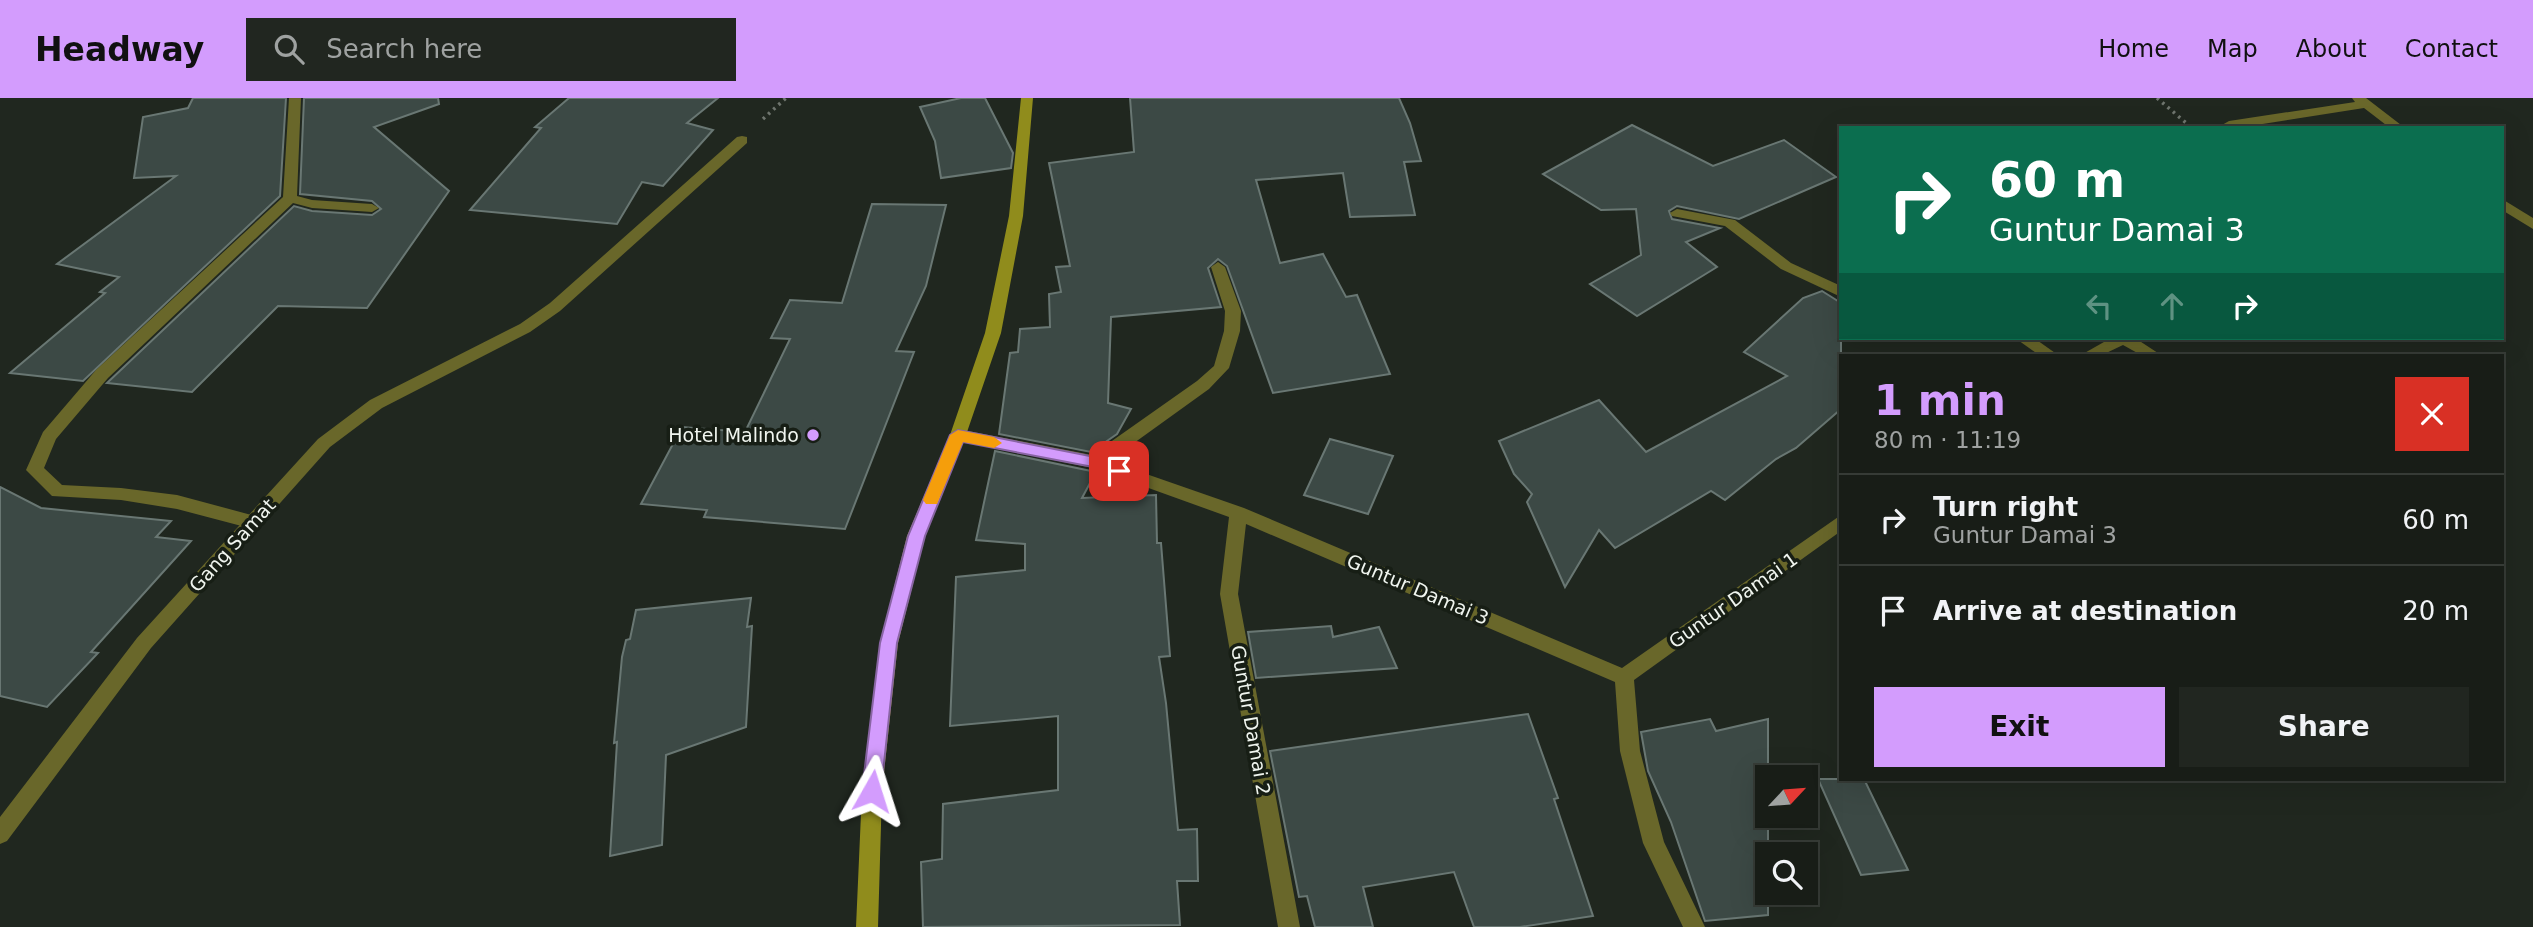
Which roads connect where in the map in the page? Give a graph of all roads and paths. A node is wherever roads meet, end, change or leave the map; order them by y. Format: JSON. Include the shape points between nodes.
{"nodes":[{"id":1,"x":295,"y":98,"type":"edge"},
{"id":2,"x":1027,"y":98,"type":"edge"},
{"id":3,"x":2157,"y":98,"type":"edge"},
{"id":4,"x":2362,"y":101,"type":"edge"},
{"id":5,"x":2229,"y":125,"type":"dead end"},
{"id":6,"x":2190,"y":126,"type":"edge"},
{"id":7,"x":2396,"y":126,"type":"edge"},
{"id":8,"x":742,"y":139,"type":"dead end"},
{"id":9,"x":290,"y":198,"type":"junction"},
{"id":10,"x":2504,"y":205,"type":"edge"},
{"id":11,"x":372,"y":208,"type":"dead end"},
{"id":12,"x":1677,"y":214,"type":"dead end"},
{"id":13,"x":2533,"y":225,"type":"edge"},
{"id":14,"x":1219,"y":267,"type":"dead end"},
{"id":15,"x":1839,"y":291,"type":"edge"},
{"id":16,"x":2026,"y":340,"type":"edge"},
{"id":17,"x":2119,"y":340,"type":"edge"},
{"id":18,"x":2126,"y":340,"type":"edge"},
{"id":19,"x":2048,"y":354,"type":"edge"},
{"id":20,"x":2092,"y":354,"type":"edge"},
{"id":21,"x":2150,"y":354,"type":"edge"},
{"id":22,"x":958,"y":435,"type":"junction"},
{"id":23,"x":1095,"y":462,"type":"junction"},
{"id":24,"x":1238,"y":513,"type":"junction"},
{"id":25,"x":253,"y":522,"type":"junction"},
{"id":26,"x":1839,"y":523,"type":"edge"},
{"id":27,"x":1624,"y":677,"type":"junction"},
{"id":28,"x":0,"y":834,"type":"edge"},
{"id":29,"x":867,"y":927,"type":"edge"},
{"id":30,"x":1289,"y":927,"type":"edge"},
{"id":31,"x":1694,"y":927,"type":"edge"}],
"edges":[{"from":1,"to":9,"type":"street"},
{"from":2,"to":22,"type":"main road","via":[[1016,216],[993,333]]},
{"from":3,"to":6,"type":"path"},
{"from":4,"to":5,"type":"street"},
{"from":4,"to":7,"type":"street"},
{"from":8,"to":25,"type":"street","name":"Gang Samat","via":[[555,307],[525,328],[376,404],[324,443]]},
{"from":9,"to":11,"type":"street"},
{"from":9,"to":25,"type":"street","via":[[102,374],[49,436],[34,470],[58,491],[177,502]]},
{"from":10,"to":13,"type":"street"},
{"from":12,"to":15,"type":"street","via":[[1730,223],[1786,266]]},
{"from":14,"to":23,"type":"street","via":[[1233,311],[1233,331],[1221,368]]},
{"from":16,"to":19,"type":"street"},
{"from":17,"to":20,"type":"street"},
{"from":18,"to":21,"type":"street"},
{"from":22,"to":23,"type":"street","name":"Guntur Damai 3"},
{"from":22,"to":29,"type":"main road","via":[[916,536],[889,643],[872,791]]},
{"from":23,"to":24,"type":"street","name":"Guntur Damai 3"},
{"from":24,"to":27,"type":"street","name":"Guntur Damai 3"},
{"from":24,"to":30,"type":"street","name":"Guntur Damai 2","via":[[1229,594]]},
{"from":25,"to":28,"type":"street","name":"Gang Samat","via":[[144,643]]},
{"from":26,"to":27,"type":"street","name":"Guntur Damai 1"},
{"from":27,"to":31,"type":"street","via":[[1630,751],[1654,843]]}]}
